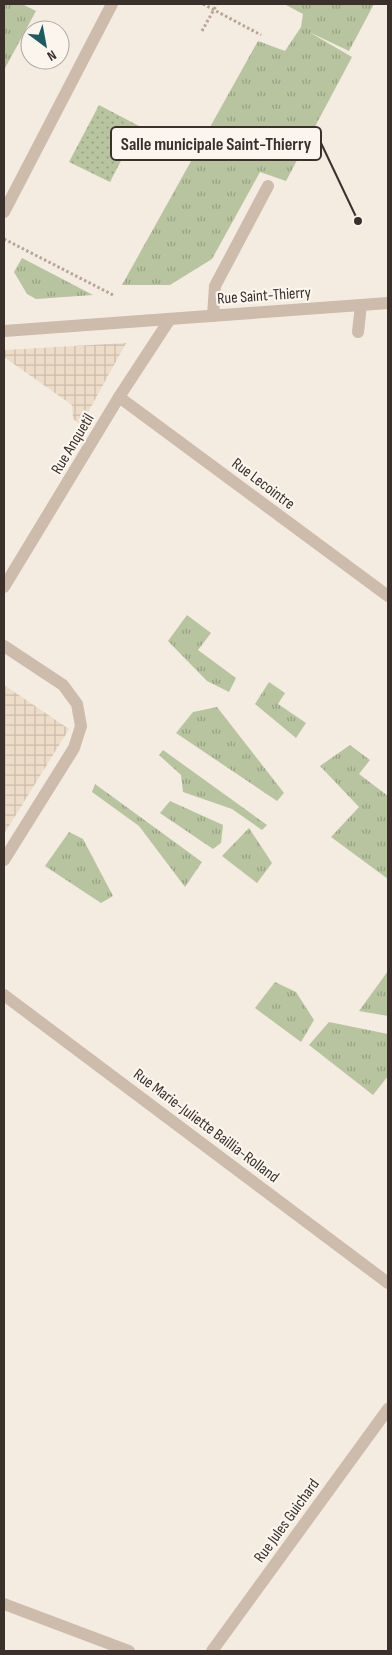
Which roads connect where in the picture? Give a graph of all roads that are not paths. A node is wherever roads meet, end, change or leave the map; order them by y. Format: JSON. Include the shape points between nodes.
{"nodes":[{"id":1,"x":112,"y":4,"type":"edge"},
{"id":2,"x":268,"y":186,"type":"dead end"},
{"id":3,"x":4,"y":212,"type":"edge"},
{"id":4,"x":388,"y":303,"type":"edge"},
{"id":5,"x":361,"y":305,"type":"junction"},
{"id":6,"x":213,"y":316,"type":"junction"},
{"id":7,"x":170,"y":319,"type":"junction"},
{"id":8,"x":4,"y":331,"type":"edge"},
{"id":9,"x":358,"y":332,"type":"dead end"},
{"id":10,"x":120,"y":397,"type":"junction"},
{"id":11,"x":4,"y":587,"type":"edge"},
{"id":12,"x":388,"y":596,"type":"edge"},
{"id":13,"x":4,"y":646,"type":"edge"},
{"id":14,"x":4,"y":860,"type":"edge"},
{"id":15,"x":4,"y":995,"type":"edge"},
{"id":16,"x":388,"y":1283,"type":"edge"},
{"id":17,"x":388,"y":1409,"type":"edge"},
{"id":18,"x":4,"y":1604,"type":"edge"},
{"id":19,"x":128,"y":1651,"type":"edge"},
{"id":20,"x":212,"y":1651,"type":"edge"}],
"edges":[{"from":1,"to":3,"type":"street"},
{"from":2,"to":6,"type":"street","via":[[215,286]]},
{"from":4,"to":5,"type":"street","name":"Rue Saint-Thierry"},
{"from":5,"to":6,"type":"street","name":"Rue Saint-Thierry"},
{"from":5,"to":9,"type":"street"},
{"from":6,"to":7,"type":"street","name":"Rue Saint-Thierry"},
{"from":7,"to":8,"type":"street","name":"Rue Saint-Thierry"},
{"from":7,"to":10,"type":"street","name":"Rue Anquetil"},
{"from":10,"to":11,"type":"street","name":"Rue Anquetil"},
{"from":10,"to":12,"type":"street","name":"Rue Lecointre"},
{"from":13,"to":14,"type":"street","via":[[63,685],[76,704],[82,726],[74,748]]},
{"from":15,"to":16,"type":"street","name":"Rue Marie-Juliette Baillia-Rolland"},
{"from":17,"to":20,"type":"street","name":"Rue Jules Guichard"},
{"from":18,"to":19,"type":"street"}]}
